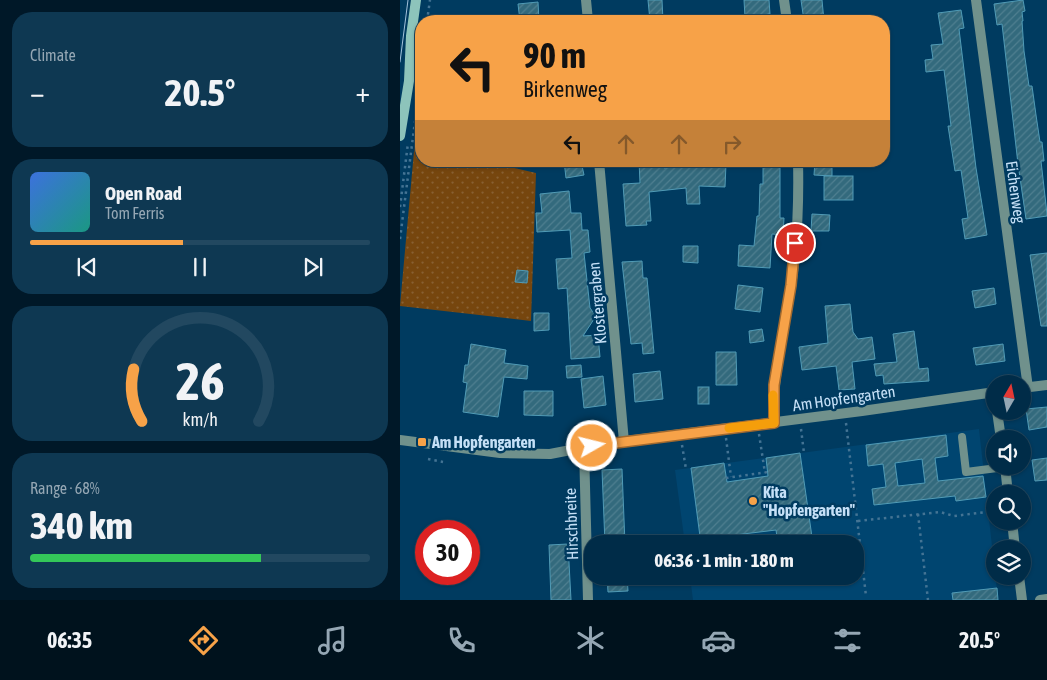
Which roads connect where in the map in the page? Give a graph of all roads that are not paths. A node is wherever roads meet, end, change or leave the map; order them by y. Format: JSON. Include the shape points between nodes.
{"nodes":[{"id":1,"x":416,"y":0,"type":"edge"},
{"id":2,"x":586,"y":0,"type":"edge"},
{"id":3,"x":784,"y":0,"type":"edge"},
{"id":4,"x":976,"y":0,"type":"edge"},
{"id":5,"x":587,"y":15,"type":"edge"},
{"id":6,"x":786,"y":15,"type":"edge"},
{"id":7,"x":402,"y":108,"type":"edge"},
{"id":8,"x":400,"y":136,"type":"edge"},
{"id":9,"x":600,"y":167,"type":"edge"},
{"id":10,"x":798,"y":167,"type":"edge"},
{"id":11,"x":1023,"y":375,"type":"edge"},
{"id":12,"x":1047,"y":385,"type":"edge"},
{"id":13,"x":1031,"y":387,"type":"edge"},
{"id":14,"x":986,"y":393,"type":"edge"},
{"id":15,"x":774,"y":423,"type":"junction"},
{"id":16,"x":962,"y":436,"type":"dead end"},
{"id":17,"x":400,"y":440,"type":"edge"},
{"id":18,"x":624,"y":442,"type":"junction"},
{"id":19,"x":584,"y":448,"type":"junction"},
{"id":20,"x":986,"y":469,"type":"edge"},
{"id":21,"x":1020,"y":585,"type":"edge"},
{"id":22,"x":1047,"y":599,"type":"edge"},
{"id":23,"x":588,"y":600,"type":"edge"},
{"id":24,"x":1022,"y":600,"type":"edge"},
{"id":25,"x":1040,"y":600,"type":"edge"}],
"edges":[{"from":1,"to":7,"type":"main road","via":[[409,81]]},
{"from":2,"to":5,"type":"street"},
{"from":3,"to":6,"type":"street"},
{"from":4,"to":11,"type":"street","name":"Eichenweg"},
{"from":7,"to":8,"type":"main road"},
{"from":9,"to":18,"type":"street","name":"Klostergraben"},
{"from":10,"to":15,"type":"street","via":[[797,222],[791,285],[774,385]]},
{"from":12,"to":13,"type":"street"},
{"from":14,"to":15,"type":"street","name":"Am Hopfengarten"},
{"from":15,"to":18,"type":"street","name":"Am Hopfengarten"},
{"from":16,"to":20,"type":"lane","via":[[966,472]]},
{"from":17,"to":19,"type":"street","name":"Am Hopfengarten","via":[[516,454],[550,454]]},
{"from":18,"to":19,"type":"street","name":"Am Hopfengarten"},
{"from":19,"to":23,"type":"street","name":"Hirschbreite"},
{"from":21,"to":24,"type":"street"},
{"from":22,"to":25,"type":"street"}]}
